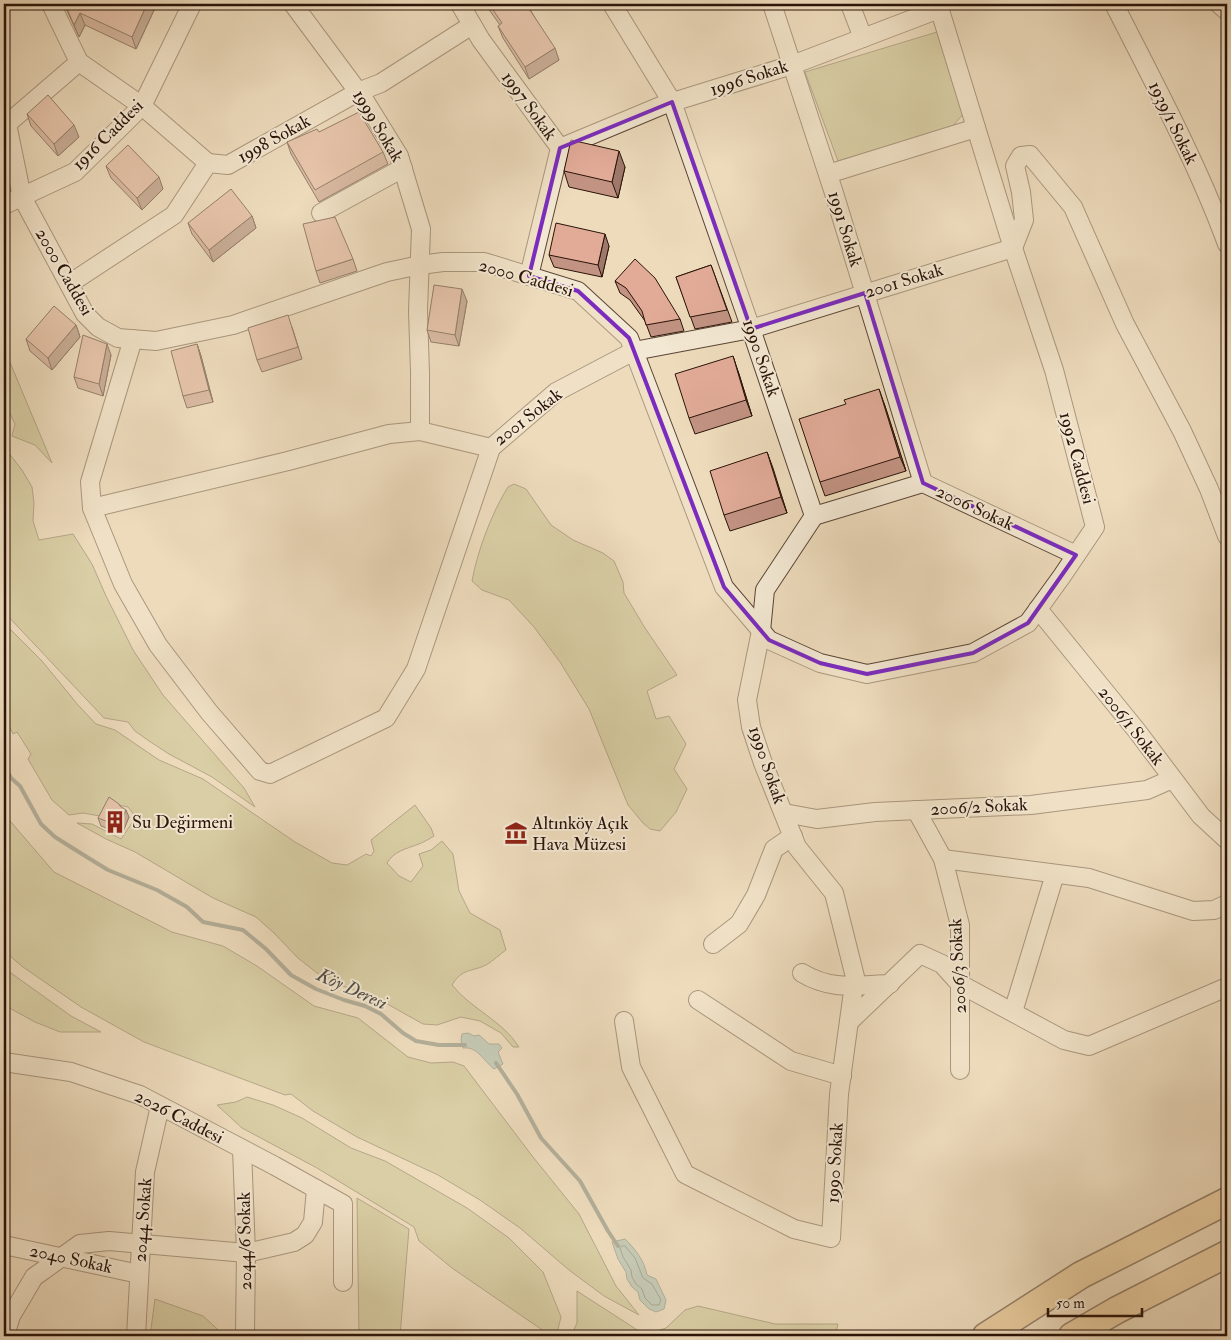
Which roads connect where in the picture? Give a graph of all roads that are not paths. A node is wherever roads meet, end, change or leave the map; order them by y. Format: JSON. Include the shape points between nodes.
{"nodes":[{"id":1,"x":51,"y":4,"type":"edge"},
{"id":2,"x":192,"y":4,"type":"edge"},
{"id":3,"x":293,"y":4,"type":"edge"},
{"id":4,"x":460,"y":4,"type":"edge"},
{"id":5,"x":612,"y":4,"type":"edge"},
{"id":6,"x":772,"y":4,"type":"edge"},
{"id":7,"x":850,"y":4,"type":"edge"},
{"id":8,"x":1114,"y":4,"type":"edge"},
{"id":9,"x":1219,"y":4,"type":"edge"},
{"id":10,"x":938,"y":6,"type":"edge"},
{"id":11,"x":1227,"y":11,"type":"edge"},
{"id":12,"x":472,"y":25,"type":"junction"},
{"id":13,"x":863,"y":38,"type":"junction"},
{"id":14,"x":79,"y":62,"type":"junction"},
{"id":15,"x":792,"y":64,"type":"junction"},
{"id":16,"x":358,"y":92,"type":"junction"},
{"id":17,"x":672,"y":102,"type":"junction"},
{"id":18,"x":142,"y":106,"type":"junction"},
{"id":19,"x":6,"y":124,"type":"edge"},
{"id":20,"x":976,"y":128,"type":"junction"},
{"id":21,"x":560,"y":148,"type":"junction"},
{"id":22,"x":208,"y":163,"type":"junction"},
{"id":23,"x":402,"y":168,"type":"junction"},
{"id":24,"x":828,"y":174,"type":"junction"},
{"id":25,"x":22,"y":197,"type":"junction"},
{"id":26,"x":4,"y":205,"type":"edge"},
{"id":27,"x":321,"y":213,"type":"dead end"},
{"id":28,"x":1227,"y":244,"type":"edge"},
{"id":29,"x":1013,"y":248,"type":"junction"},
{"id":30,"x":420,"y":265,"type":"junction"},
{"id":31,"x":529,"y":276,"type":"junction"},
{"id":32,"x":69,"y":284,"type":"junction"},
{"id":33,"x":865,"y":293,"type":"junction"},
{"id":34,"x":751,"y":329,"type":"junction"},
{"id":35,"x":133,"y":339,"type":"junction"},
{"id":36,"x":634,"y":351,"type":"junction"},
{"id":37,"x":420,"y":431,"type":"junction"},
{"id":38,"x":491,"y":448,"type":"junction"},
{"id":39,"x":923,"y":483,"type":"junction"},
{"id":40,"x":92,"y":508,"type":"junction"},
{"id":41,"x":814,"y":516,"type":"junction"},
{"id":42,"x":1227,"y":536,"type":"edge"},
{"id":43,"x":1076,"y":554,"type":"junction"},
{"id":44,"x":1038,"y":609,"type":"junction"},
{"id":45,"x":761,"y":631,"type":"junction"},
{"id":46,"x":1172,"y":779,"type":"junction"},
{"id":47,"x":916,"y":810,"type":"junction"},
{"id":48,"x":784,"y":813,"type":"junction"},
{"id":49,"x":793,"y":836,"type":"junction"},
{"id":50,"x":1227,"y":840,"type":"edge"},
{"id":51,"x":943,"y":859,"type":"junction"},
{"id":52,"x":1054,"y":874,"type":"junction"},
{"id":53,"x":1227,"y":904,"type":"edge"},
{"id":54,"x":713,"y":944,"type":"dead end"},
{"id":55,"x":802,"y":973,"type":"dead end"},
{"id":56,"x":890,"y":984,"type":"junction"},
{"id":57,"x":960,"y":984,"type":"junction"},
{"id":58,"x":854,"y":986,"type":"junction"},
{"id":59,"x":1227,"y":987,"type":"edge"},
{"id":60,"x":698,"y":1000,"type":"dead end"},
{"id":61,"x":1013,"y":1012,"type":"junction"},
{"id":62,"x":624,"y":1021,"type":"dead end"},
{"id":63,"x":849,"y":1022,"type":"junction"},
{"id":64,"x":4,"y":1062,"type":"edge"},
{"id":65,"x":960,"y":1070,"type":"dead end"},
{"id":66,"x":842,"y":1076,"type":"junction"},
{"id":67,"x":160,"y":1106,"type":"junction"},
{"id":68,"x":242,"y":1149,"type":"junction"},
{"id":69,"x":316,"y":1189,"type":"junction"},
{"id":70,"x":1227,"y":1201,"type":"edge"},
{"id":71,"x":140,"y":1244,"type":"junction"},
{"id":72,"x":4,"y":1245,"type":"edge"},
{"id":73,"x":246,"y":1253,"type":"junction"},
{"id":74,"x":1227,"y":1254,"type":"edge"},
{"id":75,"x":61,"y":1257,"type":"junction"},
{"id":76,"x":139,"y":1274,"type":"junction"},
{"id":77,"x":343,"y":1282,"type":"dead end"},
{"id":78,"x":246,"y":1332,"type":"dead end"},
{"id":79,"x":5,"y":1336,"type":"edge"},
{"id":80,"x":136,"y":1336,"type":"edge"},
{"id":81,"x":986,"y":1336,"type":"edge"},
{"id":82,"x":1072,"y":1336,"type":"edge"}],
"edges":[{"from":1,"to":14,"type":"street"},
{"from":2,"to":18,"type":"street","name":"1916 Caddesi"},
{"from":3,"to":16,"type":"street","name":"1999 Sokak"},
{"from":4,"to":12,"type":"street","name":"1997 Sokak"},
{"from":5,"to":17,"type":"street","name":"1990 Sokak"},
{"from":6,"to":15,"type":"street","name":"1991 Sokak"},
{"from":7,"to":13,"type":"street"},
{"from":8,"to":28,"type":"street","name":"1939/1 Sokak","via":[[1216,213]]},
{"from":9,"to":11,"type":"street"},
{"from":10,"to":13,"type":"street","name":"1996 Sokak"},
{"from":10,"to":20,"type":"street","name":"1992 Caddesi"},
{"from":12,"to":16,"type":"street","name":"1998 Sokak","via":[[380,83]]},
{"from":12,"to":21,"type":"street","name":"1997 Sokak"},
{"from":13,"to":15,"type":"street","name":"1996 Sokak"},
{"from":14,"to":18,"type":"street"},
{"from":14,"to":19,"type":"street"},
{"from":15,"to":17,"type":"street","name":"1996 Sokak"},
{"from":15,"to":24,"type":"street","name":"1991 Sokak"},
{"from":16,"to":22,"type":"street","name":"1998 Sokak","via":[[228,165]]},
{"from":16,"to":23,"type":"street","name":"1999 Sokak","via":[[399,156]]},
{"from":17,"to":21,"type":"street","name":"1996 Sokak"},
{"from":17,"to":34,"type":"street","name":"1990 Sokak"},
{"from":18,"to":22,"type":"street"},
{"from":18,"to":25,"type":"street","name":"1916 Caddesi","via":[[75,172]]},
{"from":19,"to":25,"type":"street","name":"2000 Caddesi"},
{"from":20,"to":24,"type":"street"},
{"from":20,"to":29,"type":"street","name":"1992 Caddesi"},
{"from":21,"to":31,"type":"street","name":"1997 Sokak"},
{"from":22,"to":32,"type":"street","via":[[174,215]]},
{"from":23,"to":27,"type":"street"},
{"from":23,"to":30,"type":"street","name":"1999 Sokak","via":[[422,229]]},
{"from":24,"to":33,"type":"street","name":"1991 Sokak"},
{"from":25,"to":26,"type":"street","name":"1916 Caddesi"},
{"from":25,"to":32,"type":"street","name":"2000 Caddesi"},
{"from":29,"to":33,"type":"street","name":"2001 Sokak"},
{"from":29,"to":42,"type":"street","via":[[1024,220],[1015,166],[1021,156],[1030,155],[1073,206],[1125,324],[1182,431]]},
{"from":29,"to":43,"type":"street","name":"1992 Caddesi","via":[[1054,370],[1095,527]]},
{"from":30,"to":31,"type":"street","name":"2000 Caddesi","via":[[484,262]]},
{"from":30,"to":35,"type":"street","name":"2000 Caddesi","via":[[387,272],[233,325],[156,341]]},
{"from":30,"to":37,"type":"street","name":"1999 Sokak"},
{"from":31,"to":36,"type":"street","name":"2000 Caddesi","via":[[578,291],[629,338]]},
{"from":32,"to":35,"type":"street","name":"2000 Caddesi","via":[[85,314],[98,327],[118,338]]},
{"from":33,"to":34,"type":"street","name":"2001 Sokak"},
{"from":33,"to":39,"type":"street","name":"1991 Sokak"},
{"from":34,"to":36,"type":"street","name":"2001 Sokak"},
{"from":34,"to":41,"type":"street","name":"1990 Sokak"},
{"from":35,"to":40,"type":"street","via":[[90,482]]},
{"from":36,"to":38,"type":"street","name":"2001 Sokak","via":[[556,392]]},
{"from":36,"to":45,"type":"street","name":"2000 Caddesi","via":[[724,587]]},
{"from":37,"to":38,"type":"street","name":"2001 Sokak"},
{"from":37,"to":40,"type":"street","name":"2001 Sokak","via":[[390,434]]},
{"from":38,"to":40,"type":"street","via":[[416,669],[386,718],[270,774],[260,771],[209,712],[158,645],[123,584]]},
{"from":39,"to":41,"type":"street","name":"2006 Sokak"},
{"from":39,"to":43,"type":"street","name":"2006 Sokak"},
{"from":41,"to":45,"type":"street","name":"1990 Sokak","via":[[765,590]]},
{"from":43,"to":44,"type":"street","name":"1992 Caddesi"},
{"from":44,"to":45,"type":"street","name":"1992 Caddesi","via":[[1028,623],[973,653],[867,674],[820,663],[769,640]]},
{"from":44,"to":46,"type":"street","name":"2006/1 Sokak"},
{"from":45,"to":48,"type":"street","name":"1990 Sokak","via":[[747,700],[763,763]]},
{"from":46,"to":47,"type":"street","name":"2006/2 Sokak","via":[[1147,790],[1031,805]]},
{"from":46,"to":50,"type":"street","name":"2006/1 Sokak","via":[[1200,816]]},
{"from":47,"to":48,"type":"street","name":"2006/2 Sokak","via":[[817,819]]},
{"from":47,"to":51,"type":"street","name":"2006/3 Sokak"},
{"from":48,"to":49,"type":"street","name":"1990 Sokak"},
{"from":49,"to":54,"type":"street","via":[[774,849],[756,895],[739,924]]},
{"from":49,"to":58,"type":"street","name":"1990 Sokak","via":[[797,847],[834,893],[855,977]]},
{"from":51,"to":52,"type":"street"},
{"from":51,"to":57,"type":"street","name":"2006/3 Sokak","via":[[960,925]]},
{"from":52,"to":53,"type":"street","via":[[1089,878],[1193,911],[1214,910]]},
{"from":52,"to":61,"type":"street"},
{"from":55,"to":58,"type":"street","via":[[835,986]]},
{"from":56,"to":57,"type":"street","via":[[920,954],[942,964]]},
{"from":56,"to":58,"type":"street"},
{"from":56,"to":63,"type":"street"},
{"from":57,"to":61,"type":"street"},
{"from":57,"to":65,"type":"street","name":"2006/3 Sokak"},
{"from":58,"to":63,"type":"street","name":"1990 Sokak"},
{"from":59,"to":61,"type":"street","via":[[1089,1046],[1064,1040]]},
{"from":60,"to":66,"type":"street","via":[[792,1061]]},
{"from":62,"to":66,"type":"street","name":"1990 Sokak","via":[[631,1067],[685,1174],[794,1229],[831,1238]]},
{"from":63,"to":66,"type":"street","name":"1990 Sokak"},
{"from":64,"to":67,"type":"street","name":"2026 Caddesi","via":[[71,1072],[140,1095]]},
{"from":67,"to":68,"type":"street","name":"2026 Caddesi"},
{"from":67,"to":71,"type":"street","name":"2044 Sokak","via":[[145,1172]]},
{"from":68,"to":69,"type":"street","name":"2026 Caddesi"},
{"from":68,"to":73,"type":"street","name":"2044/6 Sokak"},
{"from":69,"to":73,"type":"street","via":[[313,1222],[305,1235],[294,1242]]},
{"from":69,"to":77,"type":"street","name":"2026 Caddesi","via":[[342,1204]]},
{"from":70,"to":81,"type":"highway","via":[[1081,1275]]},
{"from":71,"to":73,"type":"street"},
{"from":71,"to":75,"type":"street","via":[[109,1241],[80,1244]]},
{"from":71,"to":76,"type":"street","name":"2044 Sokak"},
{"from":72,"to":75,"type":"street","name":"2040 Sokak"},
{"from":73,"to":78,"type":"street","name":"2044/6 Sokak"},
{"from":74,"to":82,"type":"highway"},
{"from":75,"to":76,"type":"street","name":"2040 Sokak"},
{"from":75,"to":79,"type":"street","via":[[34,1277],[11,1316]]},
{"from":76,"to":80,"type":"street","name":"2044 Sokak"}]}
